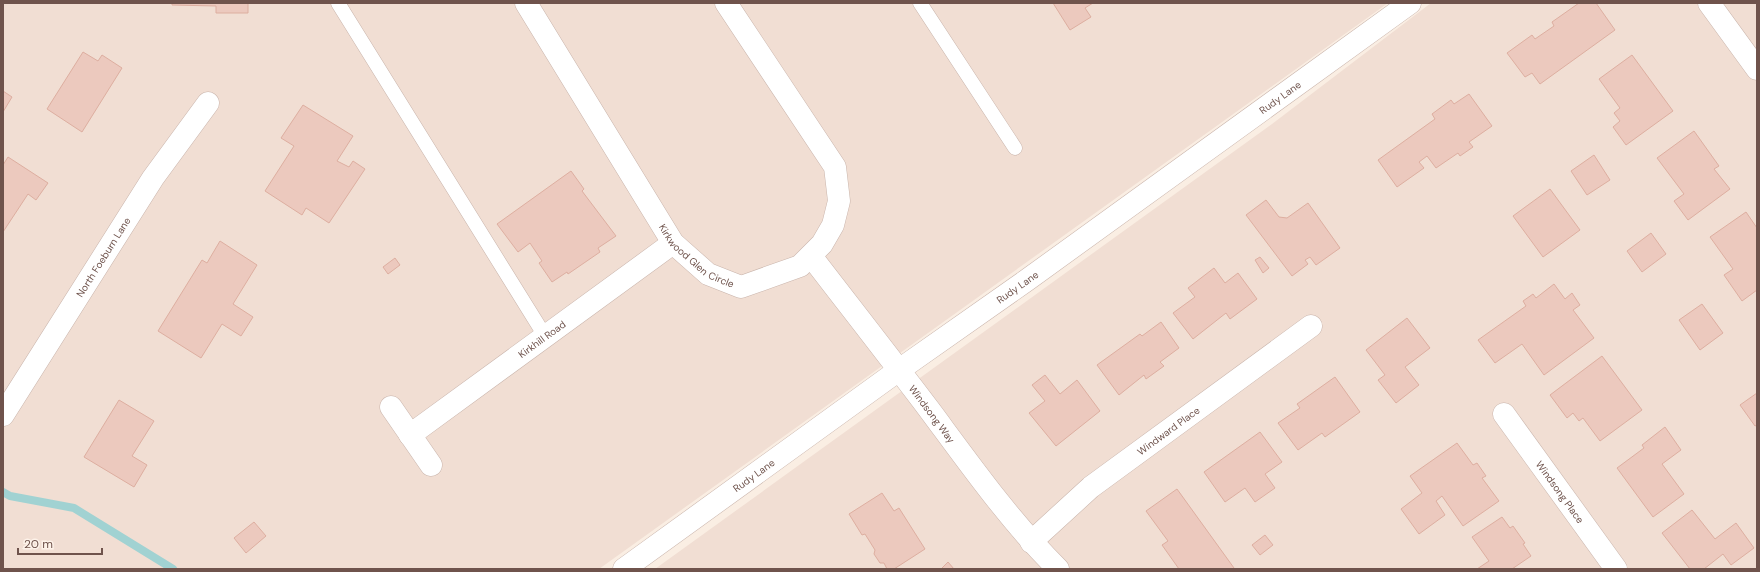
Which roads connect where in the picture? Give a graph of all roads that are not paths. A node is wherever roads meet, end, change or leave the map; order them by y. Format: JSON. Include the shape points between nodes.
{"nodes":[{"id":1,"x":338,"y":3,"type":"edge"},
{"id":2,"x":526,"y":3,"type":"edge"},
{"id":3,"x":726,"y":3,"type":"edge"},
{"id":4,"x":920,"y":3,"type":"edge"},
{"id":5,"x":1410,"y":3,"type":"edge"},
{"id":6,"x":1709,"y":3,"type":"edge"},
{"id":7,"x":1757,"y":69,"type":"edge"},
{"id":8,"x":208,"y":103,"type":"dead end"},
{"id":9,"x":1015,"y":148,"type":"dead end"},
{"id":10,"x":672,"y":243,"type":"junction"},
{"id":11,"x":811,"y":256,"type":"junction"},
{"id":12,"x":1311,"y":326,"type":"dead end"},
{"id":13,"x":545,"y":336,"type":"junction"},
{"id":14,"x":899,"y":370,"type":"junction"},
{"id":15,"x":391,"y":407,"type":"dead end"},
{"id":16,"x":1504,"y":414,"type":"dead end"},
{"id":17,"x":3,"y":415,"type":"edge"},
{"id":18,"x":410,"y":435,"type":"junction"},
{"id":19,"x":431,"y":465,"type":"dead end"},
{"id":20,"x":1031,"y":542,"type":"junction"},
{"id":21,"x":624,"y":569,"type":"edge"},
{"id":22,"x":1058,"y":569,"type":"edge"},
{"id":23,"x":1616,"y":569,"type":"edge"}],
"edges":[{"from":1,"to":13,"type":"lane"},
{"from":2,"to":10,"type":"street","name":"Kirkwood Glen Circle"},
{"from":3,"to":11,"type":"street","name":"Kirkwood Glen Circle","via":[[834,167],[839,201],[833,225],[822,244]]},
{"from":4,"to":9,"type":"lane"},
{"from":5,"to":14,"type":"street","name":"Rudy Lane"},
{"from":6,"to":7,"type":"street"},
{"from":8,"to":17,"type":"street","name":"North Foeburn Lane","via":[[153,178]]},
{"from":10,"to":11,"type":"street","name":"Kirkwood Glen Circle","via":[[708,274],[741,287],[800,266]]},
{"from":10,"to":13,"type":"street","name":"Kirkhill Road"},
{"from":11,"to":14,"type":"street","name":"Windsong Way"},
{"from":12,"to":20,"type":"street","name":"Windward Place","via":[[1091,487]]},
{"from":13,"to":18,"type":"street","name":"Kirkhill Road"},
{"from":14,"to":20,"type":"street","name":"Windsong Way","via":[[990,492]]},
{"from":14,"to":21,"type":"street","name":"Rudy Lane"},
{"from":15,"to":18,"type":"street"},
{"from":16,"to":23,"type":"street","name":"Windsong Place"},
{"from":18,"to":19,"type":"street"},
{"from":20,"to":22,"type":"street","name":"Windsong Way"}]}
